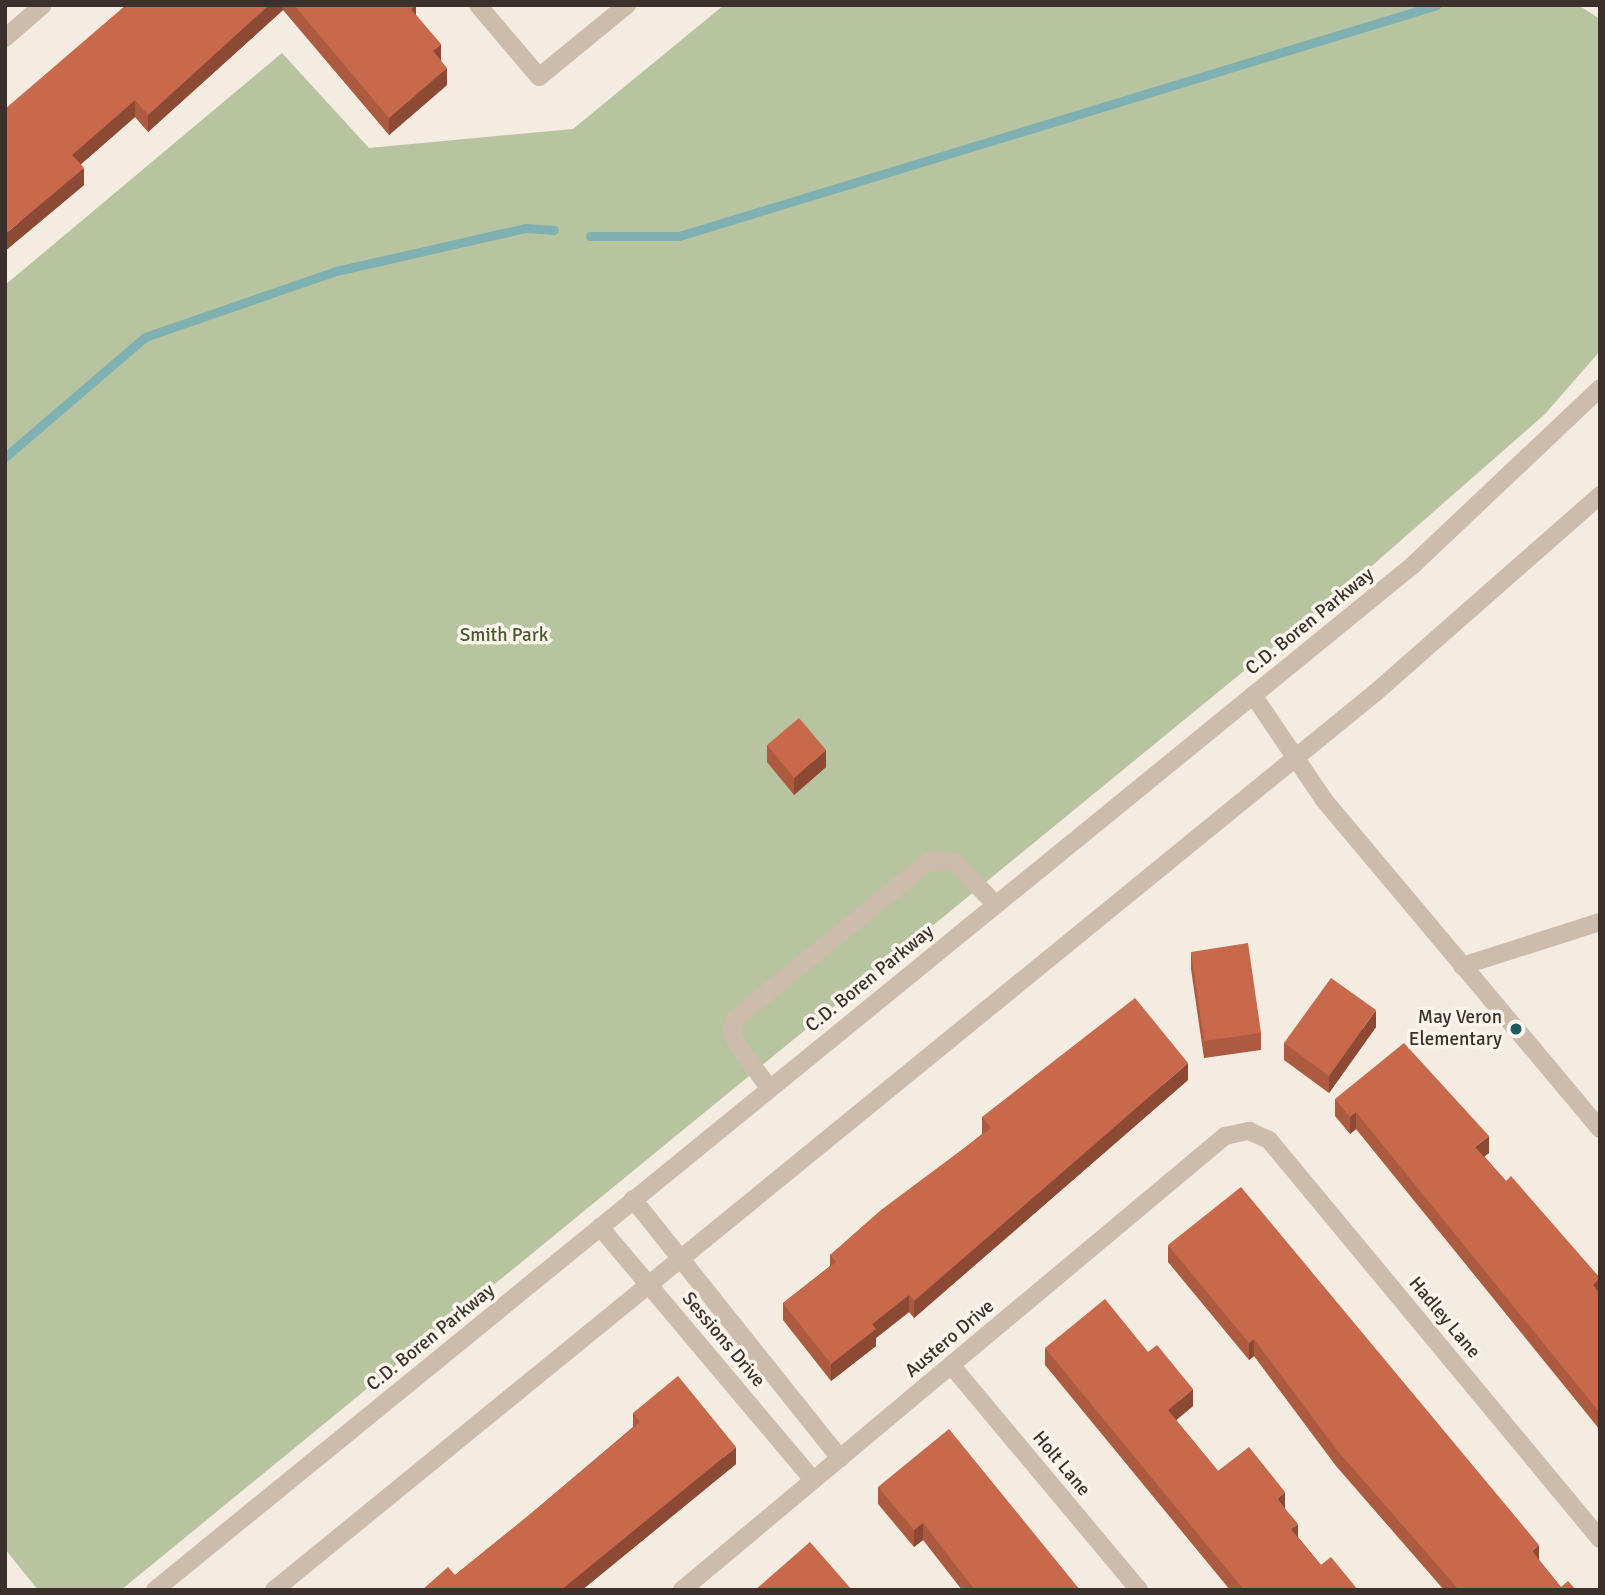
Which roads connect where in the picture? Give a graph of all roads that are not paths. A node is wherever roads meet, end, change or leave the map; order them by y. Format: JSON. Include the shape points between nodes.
{"nodes":[{"id":1,"x":43,"y":5,"type":"edge"},
{"id":2,"x":478,"y":5,"type":"edge"},
{"id":3,"x":627,"y":5,"type":"edge"},
{"id":4,"x":5,"y":38,"type":"edge"},
{"id":5,"x":1600,"y":388,"type":"edge"},
{"id":6,"x":1600,"y":495,"type":"edge"},
{"id":7,"x":1253,"y":695,"type":"junction"},
{"id":8,"x":1294,"y":759,"type":"junction"},
{"id":9,"x":996,"y":904,"type":"junction"},
{"id":10,"x":1600,"y":922,"type":"edge"},
{"id":11,"x":1462,"y":966,"type":"junction"},
{"id":12,"x":769,"y":1088,"type":"junction"},
{"id":13,"x":1600,"y":1129,"type":"edge"},
{"id":14,"x":1249,"y":1131,"type":"joint"},
{"id":15,"x":633,"y":1199,"type":"junction"},
{"id":16,"x":600,"y":1227,"type":"junction"},
{"id":17,"x":680,"y":1258,"type":"junction"},
{"id":18,"x":648,"y":1284,"type":"junction"},
{"id":19,"x":951,"y":1366,"type":"junction"},
{"id":20,"x":840,"y":1458,"type":"junction"},
{"id":21,"x":813,"y":1480,"type":"junction"},
{"id":22,"x":1600,"y":1539,"type":"edge"},
{"id":23,"x":155,"y":1590,"type":"edge"},
{"id":24,"x":274,"y":1590,"type":"edge"},
{"id":25,"x":682,"y":1590,"type":"edge"},
{"id":26,"x":1139,"y":1590,"type":"edge"}],
"edges":[{"from":1,"to":4,"type":"street"},
{"from":2,"to":3,"type":"street","via":[[539,77]]},
{"from":5,"to":7,"type":"street","name":"C.D. Boren Parkway","via":[[1472,515]]},
{"from":6,"to":8,"type":"street","via":[[1582,518]]},
{"from":7,"to":8,"type":"street"},
{"from":7,"to":9,"type":"street","name":"C.D. Boren Parkway"},
{"from":8,"to":11,"type":"street"},
{"from":8,"to":17,"type":"street"},
{"from":9,"to":12,"type":"street","name":"C.D. Boren Parkway"},
{"from":9,"to":12,"type":"street","via":[[955,862],[929,861],[736,1018],[731,1031],[737,1045]]},
{"from":10,"to":11,"type":"street"},
{"from":11,"to":13,"type":"street"},
{"from":12,"to":15,"type":"street","name":"C.D. Boren Parkway"},
{"from":14,"to":19,"type":"street","name":"Austero Drive","via":[[1225,1136]]},
{"from":14,"to":22,"type":"street","name":"Hadley Lane","via":[[1269,1140]]},
{"from":15,"to":16,"type":"street","name":"C.D. Boren Parkway"},
{"from":15,"to":17,"type":"street","name":"Sessions Drive"},
{"from":16,"to":18,"type":"street","name":"Sessions Drive"},
{"from":16,"to":23,"type":"street","name":"C.D. Boren Parkway"},
{"from":17,"to":18,"type":"street"},
{"from":17,"to":20,"type":"street","name":"Sessions Drive"},
{"from":18,"to":21,"type":"street","name":"Sessions Drive"},
{"from":18,"to":24,"type":"street"},
{"from":19,"to":20,"type":"street","name":"Austero Drive"},
{"from":19,"to":26,"type":"street","name":"Holt Lane"},
{"from":20,"to":21,"type":"street","name":"Austero Drive"},
{"from":21,"to":25,"type":"street","name":"Austero Drive"}]}
